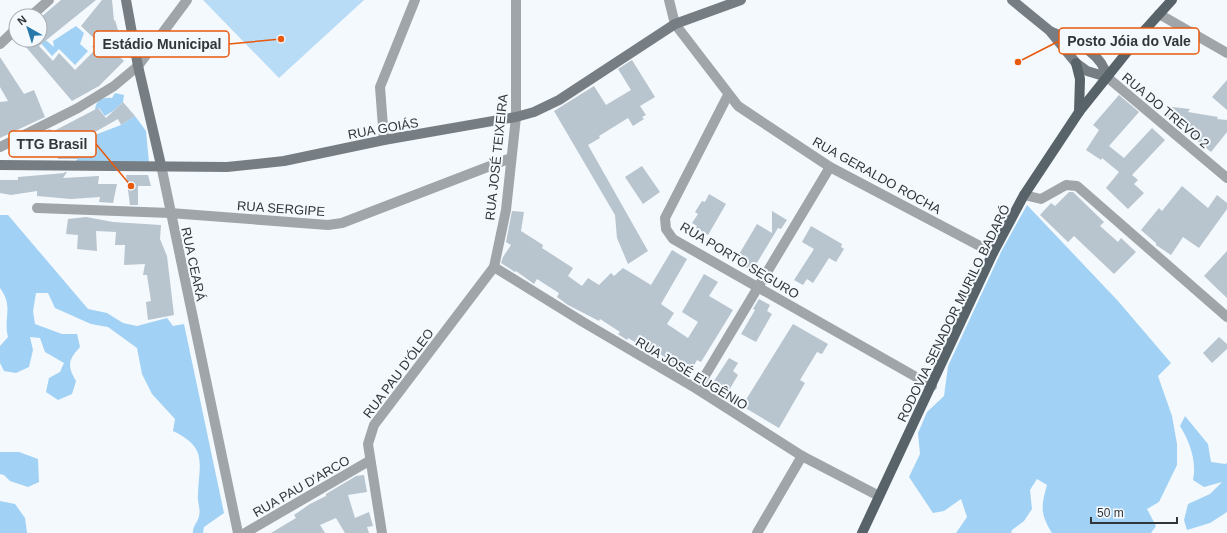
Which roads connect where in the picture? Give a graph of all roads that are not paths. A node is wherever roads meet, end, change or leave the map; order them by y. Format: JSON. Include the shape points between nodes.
{"nodes":[{"id":1,"x":49,"y":0,"type":"edge"},
{"id":2,"x":126,"y":0,"type":"edge"},
{"id":3,"x":187,"y":0,"type":"edge"},
{"id":4,"x":415,"y":0,"type":"edge"},
{"id":5,"x":516,"y":0,"type":"edge"},
{"id":6,"x":668,"y":0,"type":"edge"},
{"id":7,"x":741,"y":0,"type":"edge"},
{"id":8,"x":1012,"y":0,"type":"edge"},
{"id":9,"x":1172,"y":0,"type":"edge"},
{"id":10,"x":40,"y":8,"type":"edge"},
{"id":11,"x":1159,"y":14,"type":"junction"},
{"id":12,"x":674,"y":24,"type":"junction"},
{"id":13,"x":1050,"y":31,"type":"junction"},
{"id":14,"x":1143,"y":32,"type":"junction"},
{"id":15,"x":8,"y":36,"type":"edge"},
{"id":16,"x":0,"y":44,"type":"edge"},
{"id":17,"x":1087,"y":49,"type":"junction"},
{"id":18,"x":1227,"y":53,"type":"edge"},
{"id":19,"x":1076,"y":63,"type":"junction"},
{"id":20,"x":138,"y":66,"type":"junction"},
{"id":21,"x":1107,"y":77,"type":"junction"},
{"id":22,"x":728,"y":95,"type":"junction"},
{"id":23,"x":1079,"y":112,"type":"junction"},
{"id":24,"x":516,"y":117,"type":"junction"},
{"id":25,"x":384,"y":140,"type":"junction"},
{"id":26,"x":0,"y":147,"type":"edge"},
{"id":27,"x":511,"y":158,"type":"junction"},
{"id":28,"x":0,"y":165,"type":"edge"},
{"id":29,"x":161,"y":165,"type":"junction"},
{"id":30,"x":830,"y":167,"type":"junction"},
{"id":31,"x":1227,"y":178,"type":"edge"},
{"id":32,"x":1024,"y":195,"type":"junction"},
{"id":33,"x":37,"y":208,"type":"dead end"},
{"id":34,"x":170,"y":214,"type":"junction"},
{"id":35,"x":993,"y":252,"type":"junction"},
{"id":36,"x":494,"y":267,"type":"junction"},
{"id":37,"x":759,"y":287,"type":"junction"},
{"id":38,"x":1227,"y":317,"type":"edge"},
{"id":39,"x":932,"y":386,"type":"junction"},
{"id":40,"x":697,"y":389,"type":"junction"},
{"id":41,"x":802,"y":456,"type":"junction"},
{"id":42,"x":369,"y":461,"type":"junction"},
{"id":43,"x":880,"y":496,"type":"junction"},
{"id":44,"x":238,"y":533,"type":"edge"},
{"id":45,"x":245,"y":533,"type":"edge"},
{"id":46,"x":382,"y":533,"type":"edge"},
{"id":47,"x":757,"y":533,"type":"edge"},
{"id":48,"x":862,"y":533,"type":"edge"}],
"edges":[{"from":1,"to":10,"type":"street"},
{"from":2,"to":20,"type":"street","name":"RUA CEARÁ"},
{"from":3,"to":20,"type":"street"},
{"from":4,"to":25,"type":"street","via":[[380,87]]},
{"from":5,"to":24,"type":"street","name":"RUA JOSÉ TEIXEIRA"},
{"from":6,"to":12,"type":"street","name":"RUA GERALDO ROCHA"},
{"from":7,"to":12,"type":"street","name":"RUA GOIÁS"},
{"from":8,"to":13,"type":"street"},
{"from":9,"to":11,"type":"main road","name":"RODOVIA SENADOR MURILO BADARÓ"},
{"from":11,"to":14,"type":"main road","name":"RODOVIA SENADOR MURILO BADARÓ"},
{"from":11,"to":18,"type":"street"},
{"from":12,"to":22,"type":"street","name":"RUA GERALDO ROCHA"},
{"from":12,"to":24,"type":"street","name":"RUA GOIÁS","via":[[559,100]]},
{"from":13,"to":17,"type":"street"},
{"from":13,"to":19,"type":"street"},
{"from":14,"to":17,"type":"main road","via":[[1108,46]]},
{"from":14,"to":21,"type":"main road","name":"RODOVIA SENADOR MURILO BADARÓ"},
{"from":15,"to":16,"type":"street"},
{"from":17,"to":21,"type":"street","via":[[1101,61]]},
{"from":19,"to":21,"type":"street","via":[[1087,71]]},
{"from":19,"to":23,"type":"main road","via":[[1080,79]]},
{"from":20,"to":26,"type":"street","via":[[114,86],[78,108]]},
{"from":20,"to":29,"type":"street","name":"RUA CEARÁ"},
{"from":21,"to":23,"type":"main road","name":"RODOVIA SENADOR MURILO BADARÓ"},
{"from":21,"to":31,"type":"street","name":"RUA DO TREVO 2"},
{"from":22,"to":30,"type":"street","name":"RUA GERALDO ROCHA","via":[[738,106]]},
{"from":22,"to":37,"type":"street","name":"RUA PORTO SEGURO","via":[[665,218],[666,229],[673,239]]},
{"from":23,"to":32,"type":"main road","name":"RODOVIA SENADOR MURILO BADARÓ"},
{"from":24,"to":25,"type":"street","name":"RUA GOIÁS"},
{"from":24,"to":27,"type":"street","name":"RUA JOSÉ TEIXEIRA"},
{"from":25,"to":29,"type":"street","name":"RUA GOIÁS","via":[[284,161],[227,167]]},
{"from":27,"to":34,"type":"street","name":"RUA SERGIPE","via":[[342,223],[328,225]]},
{"from":27,"to":36,"type":"street","name":"RUA JOSÉ TEIXEIRA","via":[[506,210]]},
{"from":28,"to":29,"type":"street","name":"RUA GOIÁS"},
{"from":29,"to":34,"type":"street","name":"RUA CEARÁ"},
{"from":30,"to":35,"type":"street","name":"RUA GERALDO ROCHA"},
{"from":30,"to":37,"type":"street"},
{"from":32,"to":35,"type":"main road","name":"RODOVIA SENADOR MURILO BADARÓ"},
{"from":32,"to":38,"type":"street","via":[[1041,199],[1066,185],[1077,186]]},
{"from":33,"to":34,"type":"street","name":"RUA SERGIPE"},
{"from":34,"to":44,"type":"street","name":"RUA CEARÁ"},
{"from":35,"to":39,"type":"main road","name":"RODOVIA SENADOR MURILO BADARÓ"},
{"from":36,"to":40,"type":"street","name":"RUA JOSÉ EUGÊNIO"},
{"from":36,"to":42,"type":"street","name":"RUA PAU D'ÓLEO","via":[[374,425],[368,444]]},
{"from":37,"to":39,"type":"street","name":"RUA PORTO SEGURO"},
{"from":37,"to":40,"type":"street"},
{"from":39,"to":43,"type":"main road","name":"RODOVIA SENADOR MURILO BADARÓ"},
{"from":40,"to":41,"type":"street","name":"RUA JOSÉ EUGÊNIO"},
{"from":41,"to":43,"type":"street","name":"RUA JOSÉ EUGÊNIO"},
{"from":41,"to":47,"type":"street"},
{"from":42,"to":45,"type":"street","name":"RUA PAU D'ARCO"},
{"from":42,"to":46,"type":"street","name":"RUA PAU D'ÓLEO"},
{"from":43,"to":48,"type":"main road","name":"RODOVIA SENADOR MURILO BADARÓ"}]}
